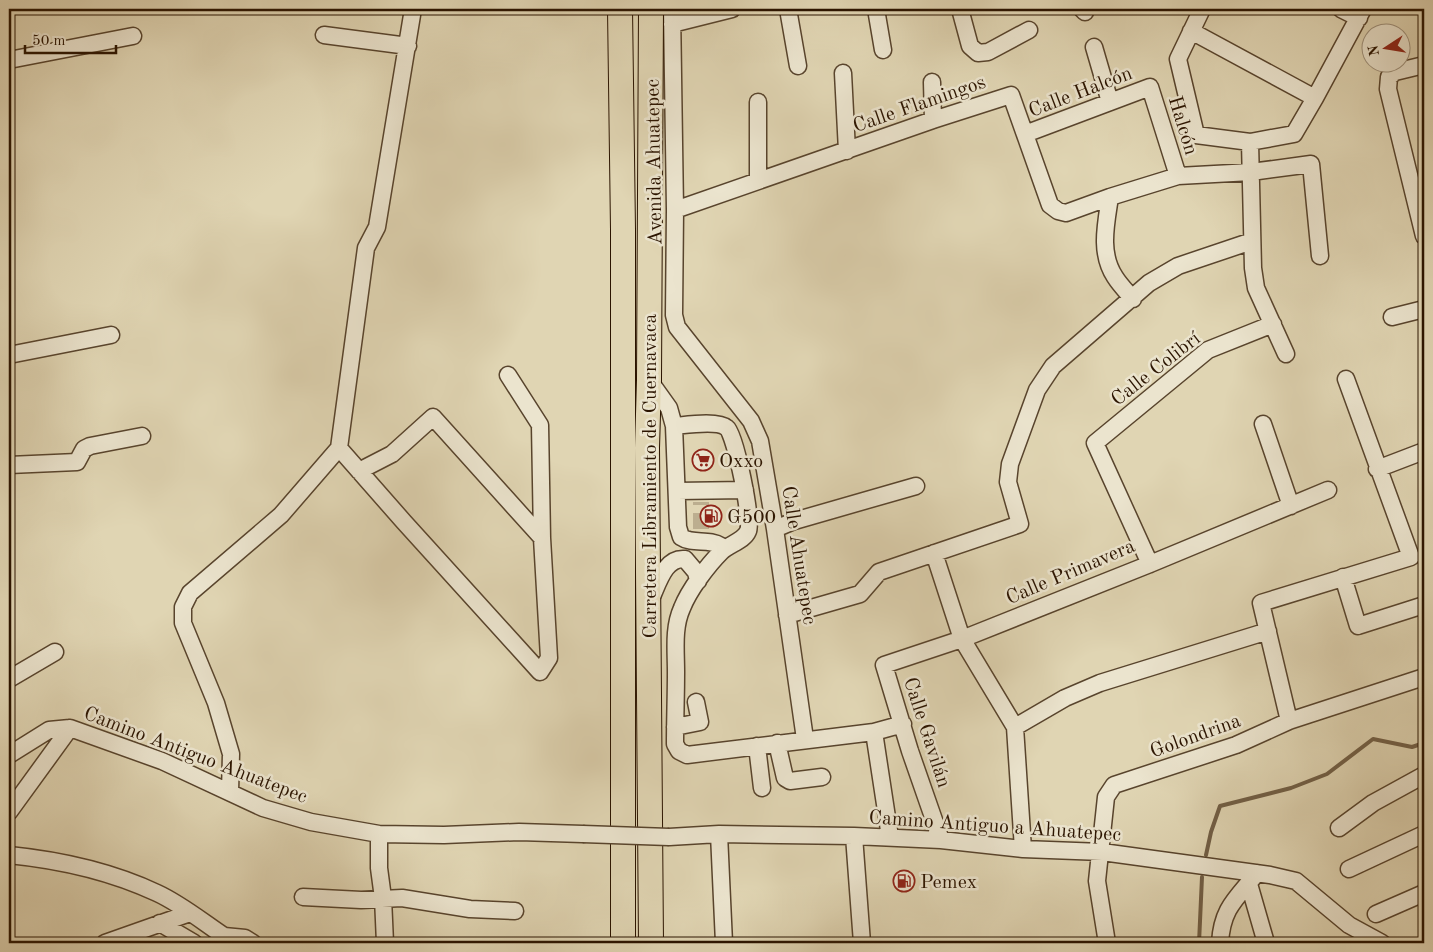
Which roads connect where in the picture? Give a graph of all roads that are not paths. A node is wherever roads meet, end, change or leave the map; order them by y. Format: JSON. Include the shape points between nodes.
{"nodes":[{"id":1,"x":413,"y":9,"type":"edge"},
{"id":2,"x":620,"y":9,"type":"edge"},
{"id":3,"x":651,"y":9,"type":"edge"},
{"id":4,"x":732,"y":9,"type":"edge"},
{"id":5,"x":788,"y":9,"type":"edge"},
{"id":6,"x":876,"y":9,"type":"edge"},
{"id":7,"x":960,"y":9,"type":"edge"},
{"id":8,"x":1202,"y":9,"type":"edge"},
{"id":9,"x":1341,"y":9,"type":"edge"},
{"id":10,"x":1361,"y":13,"type":"edge"},
{"id":11,"x":672,"y":16,"type":"edge"},
{"id":12,"x":1028,"y":30,"type":"dead end"},
{"id":13,"x":1190,"y":31,"type":"junction"},
{"id":14,"x":324,"y":35,"type":"dead end"},
{"id":15,"x":133,"y":36,"type":"dead end"},
{"id":16,"x":408,"y":46,"type":"junction"},
{"id":17,"x":1094,"y":47,"type":"dead end"},
{"id":18,"x":883,"y":50,"type":"dead end"},
{"id":19,"x":9,"y":60,"type":"edge"},
{"id":20,"x":1424,"y":65,"type":"edge"},
{"id":21,"x":798,"y":66,"type":"dead end"},
{"id":22,"x":843,"y":73,"type":"dead end"},
{"id":23,"x":932,"y":82,"type":"dead end"},
{"id":24,"x":1150,"y":87,"type":"joint"},
{"id":25,"x":1315,"y":98,"type":"junction"},
{"id":26,"x":758,"y":102,"type":"dead end"},
{"id":27,"x":1110,"y":102,"type":"junction"},
{"id":28,"x":933,"y":120,"type":"junction"},
{"id":29,"x":1025,"y":134,"type":"junction"},
{"id":30,"x":1250,"y":142,"type":"junction"},
{"id":31,"x":847,"y":150,"type":"junction"},
{"id":32,"x":1251,"y":172,"type":"junction"},
{"id":33,"x":1178,"y":176,"type":"junction"},
{"id":34,"x":758,"y":181,"type":"junction"},
{"id":35,"x":1110,"y":197,"type":"junction"},
{"id":36,"x":675,"y":210,"type":"junction"},
{"id":37,"x":1424,"y":236,"type":"edge"},
{"id":38,"x":1252,"y":240,"type":"junction"},
{"id":39,"x":1320,"y":256,"type":"dead end"},
{"id":40,"x":1133,"y":299,"type":"junction"},
{"id":41,"x":1424,"y":310,"type":"edge"},
{"id":42,"x":674,"y":315,"type":"joint"},
{"id":43,"x":1392,"y":317,"type":"dead end"},
{"id":44,"x":1273,"y":324,"type":"junction"},
{"id":45,"x":112,"y":335,"type":"dead end"},
{"id":46,"x":1286,"y":354,"type":"dead end"},
{"id":47,"x":9,"y":355,"type":"edge"},
{"id":48,"x":508,"y":375,"type":"dead end"},
{"id":49,"x":1346,"y":379,"type":"dead end"},
{"id":50,"x":649,"y":380,"type":"junction"},
{"id":51,"x":1263,"y":424,"type":"dead end"},
{"id":52,"x":674,"y":426,"type":"junction"},
{"id":53,"x":142,"y":436,"type":"dead end"},
{"id":54,"x":1095,"y":443,"type":"joint"},
{"id":55,"x":339,"y":448,"type":"junction"},
{"id":56,"x":1424,"y":451,"type":"edge"},
{"id":57,"x":9,"y":465,"type":"edge"},
{"id":58,"x":1377,"y":468,"type":"junction"},
{"id":59,"x":358,"y":471,"type":"junction"},
{"id":60,"x":916,"y":486,"type":"dead end"},
{"id":61,"x":745,"y":490,"type":"junction"},
{"id":62,"x":1328,"y":490,"type":"dead end"},
{"id":63,"x":677,"y":491,"type":"junction"},
{"id":64,"x":1291,"y":506,"type":"junction"},
{"id":65,"x":775,"y":529,"type":"junction"},
{"id":66,"x":699,"y":536,"type":"junction"},
{"id":67,"x":542,"y":538,"type":"junction"},
{"id":68,"x":722,"y":551,"type":"junction"},
{"id":69,"x":934,"y":553,"type":"junction"},
{"id":70,"x":685,"y":559,"type":"junction"},
{"id":71,"x":1150,"y":564,"type":"junction"},
{"id":72,"x":1343,"y":577,"type":"junction"},
{"id":73,"x":698,"y":581,"type":"junction"},
{"id":74,"x":649,"y":604,"type":"junction"},
{"id":75,"x":1424,"y":605,"type":"edge"},
{"id":76,"x":787,"y":615,"type":"junction"},
{"id":77,"x":1268,"y":630,"type":"junction"},
{"id":78,"x":962,"y":639,"type":"junction"},
{"id":79,"x":55,"y":652,"type":"dead end"},
{"id":80,"x":884,"y":665,"type":"joint"},
{"id":81,"x":1424,"y":677,"type":"edge"},
{"id":82,"x":9,"y":679,"type":"edge"},
{"id":83,"x":696,"y":702,"type":"dead end"},
{"id":84,"x":1289,"y":721,"type":"junction"},
{"id":85,"x":903,"y":724,"type":"junction"},
{"id":86,"x":675,"y":727,"type":"junction"},
{"id":87,"x":1015,"y":727,"type":"junction"},
{"id":88,"x":70,"y":728,"type":"junction"},
{"id":89,"x":874,"y":732,"type":"junction"},
{"id":90,"x":805,"y":739,"type":"junction"},
{"id":91,"x":777,"y":743,"type":"junction"},
{"id":92,"x":757,"y":746,"type":"junction"},
{"id":93,"x":9,"y":755,"type":"edge"},
{"id":94,"x":1424,"y":775,"type":"edge"},
{"id":95,"x":822,"y":777,"type":"dead end"},
{"id":96,"x":762,"y":788,"type":"dead end"},
{"id":97,"x":230,"y":792,"type":"junction"},
{"id":98,"x":9,"y":812,"type":"edge"},
{"id":99,"x":1339,"y":828,"type":"dead end"},
{"id":100,"x":379,"y":834,"type":"junction"},
{"id":101,"x":583,"y":834,"type":"joint"},
{"id":102,"x":719,"y":834,"type":"junction"},
{"id":103,"x":1424,"y":834,"type":"edge"},
{"id":104,"x":854,"y":836,"type":"junction"},
{"id":105,"x":890,"y":837,"type":"junction"},
{"id":106,"x":941,"y":840,"type":"junction"},
{"id":107,"x":1023,"y":849,"type":"junction"},
{"id":108,"x":1102,"y":852,"type":"junction"},
{"id":109,"x":9,"y":855,"type":"edge"},
{"id":110,"x":1349,"y":869,"type":"dead end"},
{"id":111,"x":1253,"y":879,"type":"junction"},
{"id":112,"x":1424,"y":893,"type":"edge"},
{"id":113,"x":303,"y":897,"type":"dead end"},
{"id":114,"x":383,"y":898,"type":"junction"},
{"id":115,"x":516,"y":911,"type":"dead end"},
{"id":116,"x":190,"y":913,"type":"junction"},
{"id":117,"x":1376,"y":914,"type":"dead end"},
{"id":118,"x":160,"y":923,"type":"junction"},
{"id":119,"x":228,"y":940,"type":"edge"},
{"id":120,"x":105,"y":943,"type":"edge"},
{"id":121,"x":194,"y":943,"type":"edge"},
{"id":122,"x":253,"y":943,"type":"edge"},
{"id":123,"x":385,"y":943,"type":"edge"},
{"id":124,"x":623,"y":943,"type":"edge"},
{"id":125,"x":651,"y":943,"type":"edge"},
{"id":126,"x":724,"y":943,"type":"edge"},
{"id":127,"x":862,"y":943,"type":"edge"},
{"id":128,"x":1107,"y":943,"type":"edge"},
{"id":129,"x":1220,"y":943,"type":"edge"},
{"id":130,"x":1266,"y":943,"type":"edge"},
{"id":131,"x":1382,"y":943,"type":"edge"}],
"edges":[{"from":1,"to":16,"type":"street"},
{"from":2,"to":124,"type":"highway","name":"Carretera Libramiento de Cuernavaca"},
{"from":3,"to":50,"type":"highway","name":"Carretera Libramiento de Cuernavaca"},
{"from":4,"to":11,"type":"street"},
{"from":5,"to":21,"type":"street"},
{"from":6,"to":18,"type":"street"},
{"from":7,"to":12,"type":"street","via":[[970,46],[978,53],[988,52]]},
{"from":8,"to":13,"type":"street"},
{"from":9,"to":10,"type":"street"},
{"from":10,"to":25,"type":"street"},
{"from":11,"to":36,"type":"street","name":"Avenida Ahuatepec"},
{"from":13,"to":25,"type":"street"},
{"from":13,"to":30,"type":"street","via":[[1178,59],[1196,135]]},
{"from":14,"to":16,"type":"street"},
{"from":15,"to":19,"type":"street"},
{"from":16,"to":55,"type":"street","via":[[377,227],[366,248]]},
{"from":17,"to":27,"type":"street"},
{"from":20,"to":37,"type":"street","via":[[1395,72],[1389,77],[1388,89]]},
{"from":22,"to":31,"type":"street"},
{"from":23,"to":28,"type":"street"},
{"from":24,"to":27,"type":"street","name":"Calle Halcón"},
{"from":24,"to":33,"type":"street","name":"Halcón"},
{"from":25,"to":30,"type":"street","via":[[1294,134]]},
{"from":26,"to":34,"type":"street"},
{"from":27,"to":29,"type":"street","name":"Calle Halcón"},
{"from":28,"to":29,"type":"street","name":"Calle Flamingos","via":[[1011,95]]},
{"from":28,"to":31,"type":"street","name":"Calle Flamingos"},
{"from":29,"to":35,"type":"street","name":"Calle Flamingos","via":[[1050,205],[1058,211],[1066,213]]},
{"from":30,"to":32,"type":"street"},
{"from":31,"to":34,"type":"street","name":"Calle Flamingos"},
{"from":32,"to":33,"type":"street","name":"Calle Flamingos"},
{"from":32,"to":38,"type":"street"},
{"from":32,"to":39,"type":"street","name":"Calle Flamingos","via":[[1311,164]]},
{"from":33,"to":35,"type":"street","name":"Calle Flamingos"},
{"from":34,"to":36,"type":"street","name":"Calle Flamingos"},
{"from":35,"to":40,"type":"street","via":[[1104,235],[1106,255],[1114,276]]},
{"from":36,"to":42,"type":"street","name":"Avenida Ahuatepec"},
{"from":38,"to":40,"type":"street","via":[[1178,266],[1149,283]]},
{"from":38,"to":44,"type":"street","via":[[1256,288]]},
{"from":40,"to":69,"type":"street","via":[[1053,366],[1037,390],[1010,464],[1008,482],[1020,524]]},
{"from":41,"to":43,"type":"street"},
{"from":42,"to":65,"type":"street","name":"Calle Ahuatepec","via":[[677,327],[751,421],[760,441]]},
{"from":44,"to":46,"type":"street"},
{"from":44,"to":54,"type":"street","name":"Calle Colibrí","via":[[1208,350]]},
{"from":45,"to":47,"type":"street"},
{"from":48,"to":67,"type":"street","via":[[540,425]]},
{"from":49,"to":58,"type":"street"},
{"from":50,"to":52,"type":"street","via":[[669,408]]},
{"from":50,"to":74,"type":"highway","name":"Carretera Libramiento de Cuernavaca"},
{"from":51,"to":64,"type":"street"},
{"from":52,"to":61,"type":"street","via":[[716,424],[727,428],[733,438]]},
{"from":52,"to":63,"type":"street"},
{"from":53,"to":57,"type":"street","via":[[90,446],[84,449],[77,462]]},
{"from":54,"to":71,"type":"street","name":"Calle Primavera"},
{"from":55,"to":59,"type":"street"},
{"from":55,"to":97,"type":"street","via":[[281,514],[190,593],[182,606],[183,623],[216,702],[231,754]]},
{"from":56,"to":58,"type":"street"},
{"from":58,"to":72,"type":"street","via":[[1410,557]]},
{"from":59,"to":67,"type":"street","via":[[392,454],[433,417]]},
{"from":59,"to":67,"type":"street","via":[[540,672],[549,658]]},
{"from":60,"to":65,"type":"street","via":[[794,520]]},
{"from":61,"to":63,"type":"street","via":[[702,496]]},
{"from":61,"to":68,"type":"street","via":[[748,531]]},
{"from":62,"to":64,"type":"street"},
{"from":63,"to":66,"type":"street","via":[[681,537],[687,541]]},
{"from":64,"to":71,"type":"street"},
{"from":65,"to":76,"type":"street","name":"Calle Ahuatepec"},
{"from":66,"to":68,"type":"street","via":[[716,542]]},
{"from":66,"to":70,"type":"street"},
{"from":68,"to":73,"type":"street"},
{"from":69,"to":76,"type":"street","via":[[879,572],[860,594]]},
{"from":69,"to":78,"type":"street"},
{"from":70,"to":73,"type":"street","via":[[696,572]]},
{"from":70,"to":74,"type":"street","via":[[672,561],[667,566]]},
{"from":71,"to":78,"type":"street","name":"Calle Primavera"},
{"from":72,"to":75,"type":"street","via":[[1358,626]]},
{"from":72,"to":77,"type":"street","via":[[1261,604]]},
{"from":73,"to":86,"type":"street","via":[[682,607],[676,626]]},
{"from":74,"to":125,"type":"highway","name":"Carretera Libramiento de Cuernavaca"},
{"from":76,"to":90,"type":"street","name":"Calle Ahuatepec"},
{"from":77,"to":84,"type":"street"},
{"from":77,"to":87,"type":"street","via":[[1100,683],[1065,698]]},
{"from":78,"to":80,"type":"street","name":"Calle Primavera"},
{"from":78,"to":87,"type":"street"},
{"from":79,"to":82,"type":"street"},
{"from":80,"to":85,"type":"street","name":"Calle Gavilán"},
{"from":81,"to":84,"type":"street","name":"Golondrina"},
{"from":83,"to":86,"type":"street","via":[[700,722]]},
{"from":84,"to":108,"type":"street","name":"Golondrina","via":[[1236,745],[1114,785],[1106,797]]},
{"from":85,"to":89,"type":"street"},
{"from":85,"to":106,"type":"street","name":"Calle Gavilán"},
{"from":86,"to":92,"type":"street","via":[[679,751],[687,755]]},
{"from":87,"to":107,"type":"street"},
{"from":88,"to":93,"type":"street","name":"Camino Antiguo Ahuatepec","via":[[50,730]]},
{"from":88,"to":97,"type":"street","name":"Camino Antiguo Ahuatepec","via":[[162,761]]},
{"from":88,"to":98,"type":"street"},
{"from":89,"to":90,"type":"street"},
{"from":89,"to":105,"type":"street"},
{"from":90,"to":91,"type":"street"},
{"from":91,"to":92,"type":"street"},
{"from":91,"to":95,"type":"street","via":[[785,778],[790,781]]},
{"from":92,"to":96,"type":"street"},
{"from":94,"to":99,"type":"street","via":[[1373,803]]},
{"from":97,"to":100,"type":"street","name":"Camino Antiguo Ahuatepec","via":[[263,808],[311,822]]},
{"from":100,"to":101,"type":"street","name":"Camino Antiguo Ahuatepec"},
{"from":100,"to":114,"type":"street"},
{"from":101,"to":102,"type":"street","name":"Camino Antiguo a Ahuatepec","bridge":true,"via":[[669,837]]},
{"from":102,"to":104,"type":"street","name":"Camino Antiguo a Ahuatepec"},
{"from":102,"to":126,"type":"street"},
{"from":103,"to":110,"type":"street"},
{"from":104,"to":105,"type":"street","name":"Camino Antiguo a Ahuatepec"},
{"from":104,"to":127,"type":"street"},
{"from":105,"to":106,"type":"street","name":"Camino Antiguo a Ahuatepec"},
{"from":106,"to":107,"type":"street","name":"Camino Antiguo a Ahuatepec"},
{"from":107,"to":108,"type":"street","name":"Camino Antiguo a Ahuatepec"},
{"from":108,"to":111,"type":"street","name":"Camino Antiguo a Ahuatepec"},
{"from":108,"to":128,"type":"street","via":[[1097,880]]},
{"from":109,"to":116,"type":"street","via":[[95,870],[158,894]]},
{"from":111,"to":129,"type":"street","via":[[1227,910],[1220,930]]},
{"from":111,"to":130,"type":"street"},
{"from":111,"to":131,"type":"street","name":"Camino Antiguo a Ahuatepec","via":[[1296,881],[1349,925]]},
{"from":112,"to":117,"type":"street"},
{"from":113,"to":114,"type":"street"},
{"from":114,"to":115,"type":"street"},
{"from":114,"to":123,"type":"street"},
{"from":116,"to":118,"type":"street"},
{"from":116,"to":119,"type":"street"},
{"from":118,"to":120,"type":"street"},
{"from":118,"to":121,"type":"street"},
{"from":119,"to":122,"type":"street","via":[[245,938]]}]}
